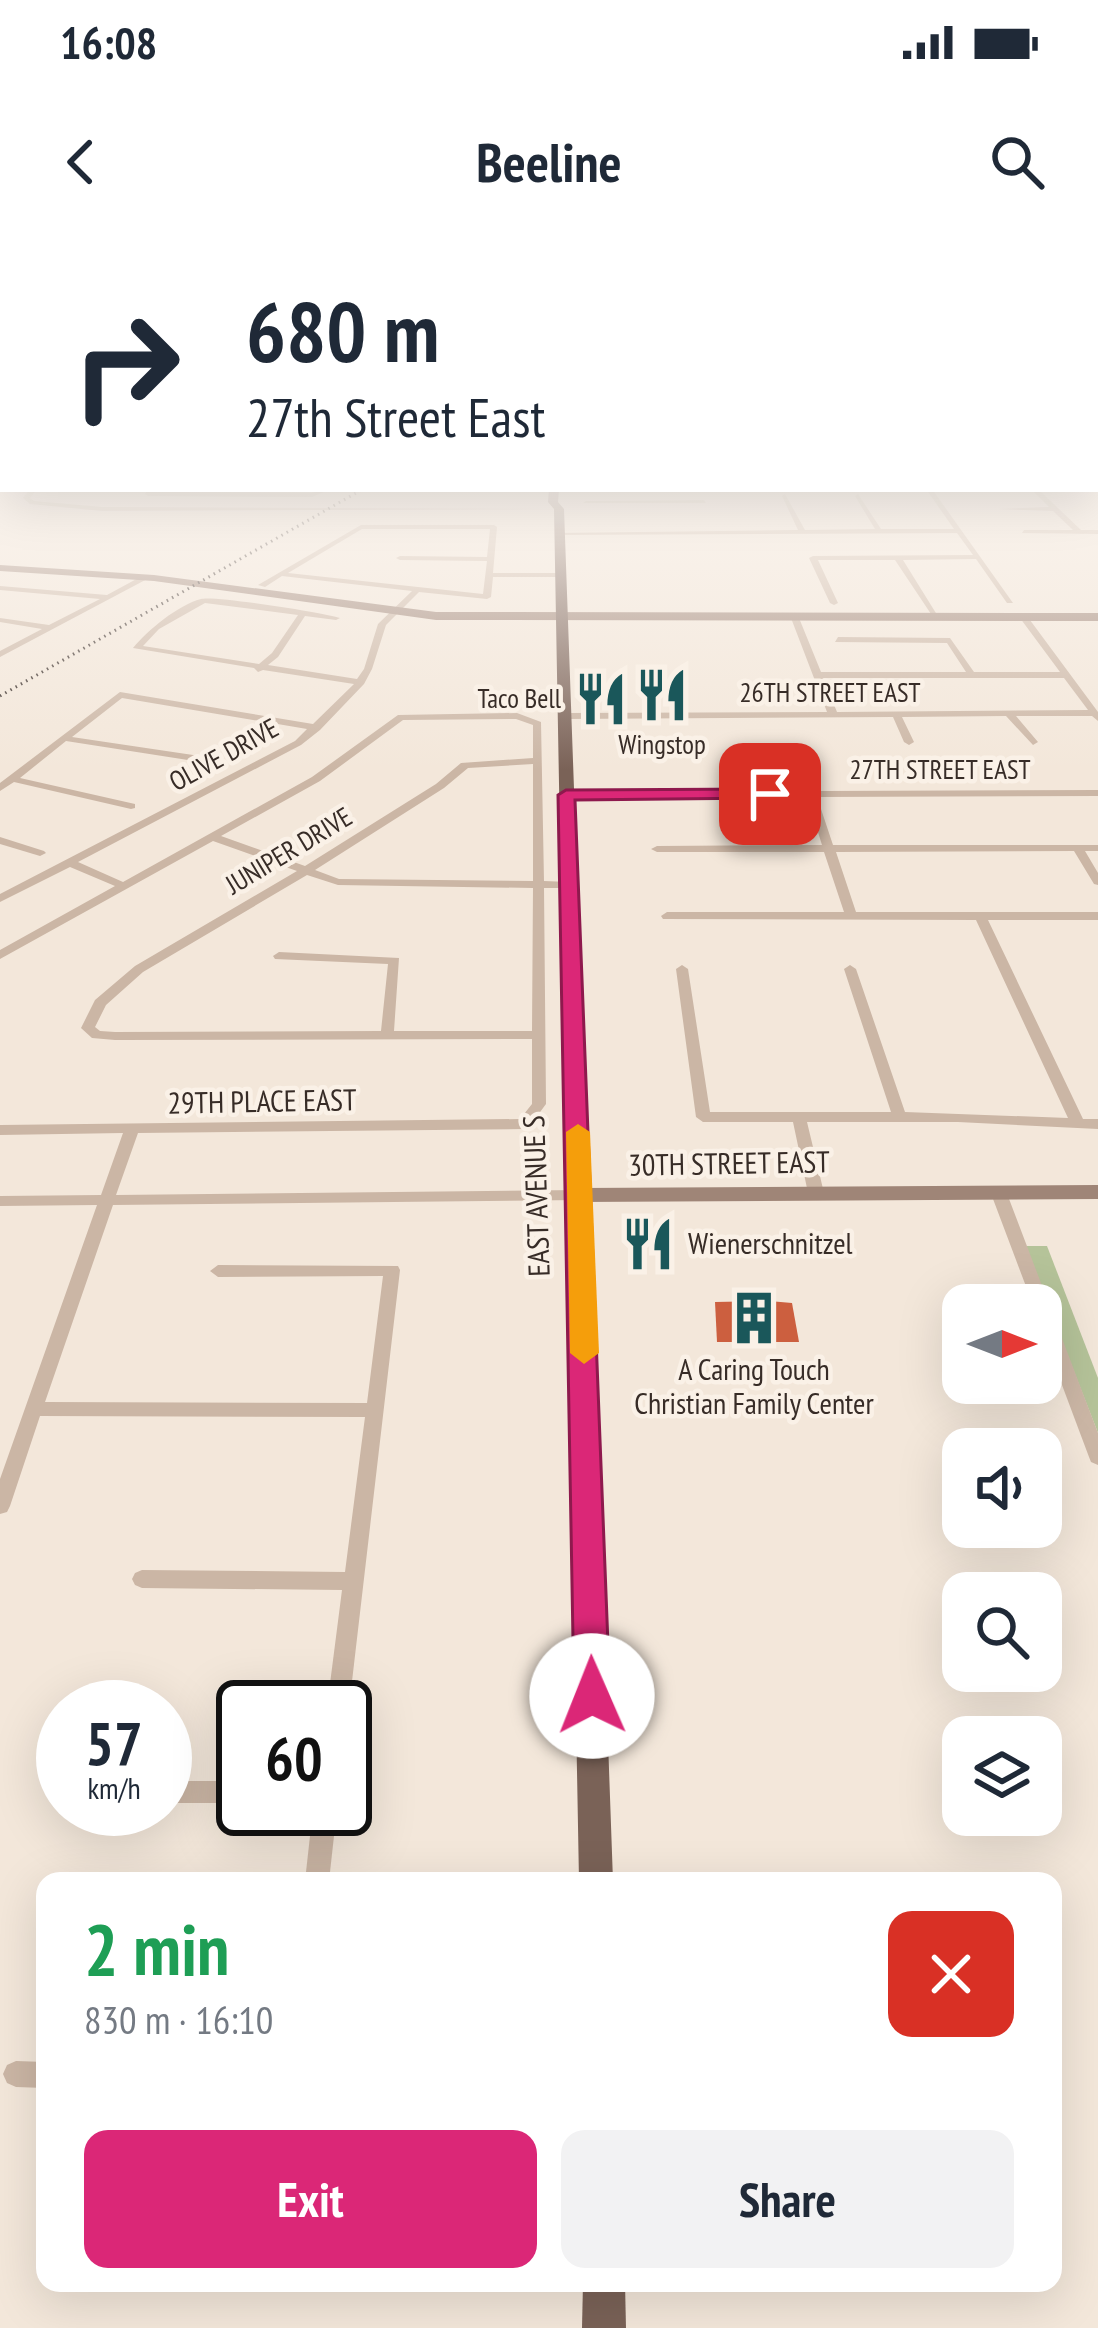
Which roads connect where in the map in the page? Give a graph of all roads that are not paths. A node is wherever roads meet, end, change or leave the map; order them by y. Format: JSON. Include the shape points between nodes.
{"nodes":[{"id":1,"x":108,"y":575,"type":"edge"},
{"id":2,"x":278,"y":575,"type":"edge"},
{"id":3,"x":291,"y":575,"type":"edge"},
{"id":4,"x":489,"y":575,"type":"edge"},
{"id":5,"x":560,"y":575,"type":"edge"},
{"id":6,"x":821,"y":575,"type":"edge"},
{"id":7,"x":909,"y":575,"type":"edge"},
{"id":8,"x":991,"y":575,"type":"edge"},
{"id":9,"x":145,"y":578,"type":"junction"},
{"id":10,"x":262,"y":585,"type":"dead end"},
{"id":11,"x":0,"y":588,"type":"edge"},
{"id":12,"x":415,"y":592,"type":"junction"},
{"id":13,"x":108,"y":597,"type":"junction"},
{"id":14,"x":1010,"y":601,"type":"dead end"},
{"id":15,"x":834,"y":603,"type":"dead end"},
{"id":16,"x":394,"y":612,"type":"junction"},
{"id":17,"x":303,"y":613,"type":"junction"},
{"id":18,"x":1098,"y":617,"type":"edge"},
{"id":19,"x":336,"y":618,"type":"dead end"},
{"id":20,"x":562,"y":618,"type":"junction"},
{"id":21,"x":795,"y":618,"type":"junction"},
{"id":22,"x":935,"y":618,"type":"junction"},
{"id":23,"x":1024,"y":618,"type":"junction"},
{"id":24,"x":0,"y":620,"type":"edge"},
{"id":25,"x":47,"y":628,"type":"junction"},
{"id":26,"x":838,"y":640,"type":"dead end"},
{"id":27,"x":0,"y":654,"type":"edge"},
{"id":28,"x":258,"y":669,"type":"junction"},
{"id":29,"x":971,"y":674,"type":"junction"},
{"id":30,"x":819,"y":675,"type":"junction"},
{"id":31,"x":1065,"y":675,"type":"junction"},
{"id":32,"x":361,"y":682,"type":"junction"},
{"id":33,"x":896,"y":713,"type":"junction"},
{"id":34,"x":1008,"y":713,"type":"junction"},
{"id":35,"x":833,"y":714,"type":"junction"},
{"id":36,"x":566,"y":716,"type":"junction"},
{"id":37,"x":1096,"y":716,"type":"edge"},
{"id":38,"x":317,"y":728,"type":"junction"},
{"id":39,"x":62,"y":738,"type":"junction"},
{"id":40,"x":909,"y":742,"type":"dead end"},
{"id":41,"x":1033,"y":742,"type":"dead end"},
{"id":42,"x":539,"y":761,"type":"junction"},
{"id":43,"x":220,"y":762,"type":"dead end"},
{"id":44,"x":12,"y":779,"type":"junction"},
{"id":45,"x":0,"y":788,"type":"edge"},
{"id":46,"x":1098,"y":793,"type":"edge"},
{"id":47,"x":811,"y":794,"type":"junction"},
{"id":48,"x":566,"y":795,"type":"junction"},
{"id":49,"x":131,"y":806,"type":"dead end"},
{"id":50,"x":211,"y":836,"type":"junction"},
{"id":51,"x":0,"y":840,"type":"edge"},
{"id":52,"x":829,"y":848,"type":"junction"},
{"id":53,"x":1077,"y":848,"type":"junction"},
{"id":54,"x":1098,"y":848,"type":"edge"},
{"id":55,"x":657,"y":849,"type":"dead end"},
{"id":56,"x":40,"y":853,"type":"dead end"},
{"id":57,"x":70,"y":863,"type":"junction"},
{"id":58,"x":303,"y":872,"type":"junction"},
{"id":59,"x":1098,"y":882,"type":"edge"},
{"id":60,"x":538,"y":884,"type":"junction"},
{"id":61,"x":121,"y":885,"type":"junction"},
{"id":62,"x":569,"y":885,"type":"junction"},
{"id":63,"x":0,"y":899,"type":"edge"},
{"id":64,"x":667,"y":916,"type":"dead end"},
{"id":65,"x":850,"y":916,"type":"junction"},
{"id":66,"x":980,"y":916,"type":"junction"},
{"id":67,"x":1098,"y":916,"type":"edge"},
{"id":68,"x":0,"y":955,"type":"edge"},
{"id":69,"x":279,"y":956,"type":"dead end"},
{"id":70,"x":682,"y":969,"type":"dead end"},
{"id":71,"x":850,"y":969,"type":"dead end"},
{"id":72,"x":387,"y":1035,"type":"junction"},
{"id":73,"x":538,"y":1035,"type":"junction"},
{"id":74,"x":898,"y":1116,"type":"junction"},
{"id":75,"x":799,"y":1118,"type":"junction"},
{"id":76,"x":524,"y":1124,"type":"joint"},
{"id":77,"x":1078,"y":1124,"type":"junction"},
{"id":78,"x":1098,"y":1124,"type":"edge"},
{"id":79,"x":0,"y":1130,"type":"edge"},
{"id":80,"x":130,"y":1131,"type":"junction"},
{"id":81,"x":998,"y":1191,"type":"junction"},
{"id":82,"x":1098,"y":1192,"type":"edge"},
{"id":83,"x":815,"y":1193,"type":"junction"},
{"id":84,"x":580,"y":1196,"type":"junction"},
{"id":85,"x":106,"y":1200,"type":"junction"},
{"id":86,"x":0,"y":1201,"type":"edge"},
{"id":87,"x":218,"y":1271,"type":"dead end"},
{"id":88,"x":1033,"y":1284,"type":"edge"},
{"id":89,"x":1062,"y":1362,"type":"edge"},
{"id":90,"x":36,"y":1409,"type":"junction"},
{"id":91,"x":376,"y":1410,"type":"junction"},
{"id":92,"x":1098,"y":1457,"type":"edge"},
{"id":93,"x":0,"y":1506,"type":"edge"},
{"id":94,"x":142,"y":1579,"type":"dead end"},
{"id":95,"x":355,"y":1580,"type":"junction"},
{"id":96,"x":342,"y":1680,"type":"edge"},
{"id":97,"x":323,"y":1836,"type":"edge"},
{"id":98,"x":318,"y":1872,"type":"edge"},
{"id":99,"x":596,"y":1872,"type":"edge"},
{"id":100,"x":16,"y":2074,"type":"dead end"},
{"id":101,"x":36,"y":2074,"type":"edge"},
{"id":102,"x":604,"y":2292,"type":"edge"},
{"id":103,"x":604,"y":2328,"type":"edge"}],
"edges":[{"from":1,"to":9,"type":"main road"},
{"from":2,"to":10,"type":"street"},
{"from":3,"to":12,"type":"street"},
{"from":4,"to":12,"type":"street","via":[[487,597]]},
{"from":5,"to":20,"type":"main road","name":"EAST AVENUE S"},
{"from":6,"to":15,"type":"street"},
{"from":7,"to":22,"type":"street"},
{"from":8,"to":14,"type":"street"},
{"from":9,"to":13,"type":"street"},
{"from":9,"to":16,"type":"main road"},
{"from":11,"to":13,"type":"street"},
{"from":12,"to":16,"type":"street","name":"OLIVE DRIVE"},
{"from":13,"to":25,"type":"street"},
{"from":16,"to":20,"type":"main road"},
{"from":16,"to":32,"type":"street","name":"OLIVE DRIVE","via":[[377,633]]},
{"from":17,"to":19,"type":"street"},
{"from":17,"to":28,"type":"street"},
{"from":17,"to":28,"type":"street","via":[[204,600],[156,627],[137,648]]},
{"from":18,"to":23,"type":"main road"},
{"from":20,"to":21,"type":"main road"},
{"from":20,"to":36,"type":"main road","name":"EAST AVENUE S"},
{"from":21,"to":22,"type":"main road"},
{"from":21,"to":30,"type":"street"},
{"from":22,"to":23,"type":"main road"},
{"from":23,"to":31,"type":"street"},
{"from":24,"to":25,"type":"street"},
{"from":25,"to":27,"type":"street"},
{"from":26,"to":29,"type":"street","via":[[950,640]]},
{"from":28,"to":32,"type":"street"},
{"from":29,"to":30,"type":"street"},
{"from":29,"to":31,"type":"street"},
{"from":30,"to":35,"type":"street"},
{"from":31,"to":37,"type":"street"},
{"from":32,"to":38,"type":"street","name":"OLIVE DRIVE"},
{"from":33,"to":34,"type":"street","name":"26TH STREET EAST"},
{"from":33,"to":35,"type":"street","name":"26TH STREET EAST"},
{"from":33,"to":40,"type":"street"},
{"from":34,"to":37,"type":"street","name":"26TH STREET EAST"},
{"from":34,"to":41,"type":"street"},
{"from":35,"to":36,"type":"street","name":"26TH STREET EAST"},
{"from":36,"to":48,"type":"main road","name":"EAST AVENUE S"},
{"from":38,"to":39,"type":"street","via":[[120,695]]},
{"from":38,"to":57,"type":"street","name":"OLIVE DRIVE"},
{"from":39,"to":43,"type":"street"},
{"from":39,"to":44,"type":"street"},
{"from":42,"to":50,"type":"street","name":"EAST AVENUE S","via":[[538,724],[530,718],[401,717],[332,770]]},
{"from":42,"to":58,"type":"street","name":"JUNIPER DRIVE","via":[[465,765]]},
{"from":42,"to":60,"type":"street","name":"EAST AVENUE S"},
{"from":44,"to":45,"type":"street"},
{"from":44,"to":49,"type":"street"},
{"from":46,"to":47,"type":"street","name":"27TH STREET EAST"},
{"from":47,"to":48,"type":"street","name":"27TH STREET EAST"},
{"from":47,"to":52,"type":"street"},
{"from":48,"to":62,"type":"main road","name":"EAST AVENUE S"},
{"from":50,"to":58,"type":"street"},
{"from":50,"to":61,"type":"street"},
{"from":51,"to":56,"type":"street"},
{"from":52,"to":53,"type":"street"},
{"from":52,"to":55,"type":"street"},
{"from":52,"to":65,"type":"street"},
{"from":53,"to":54,"type":"street"},
{"from":53,"to":59,"type":"street"},
{"from":57,"to":61,"type":"street"},
{"from":57,"to":63,"type":"street","name":"OLIVE DRIVE"},
{"from":58,"to":60,"type":"street","via":[[362,884]]},
{"from":58,"to":72,"type":"street","name":"JUNIPER DRIVE","via":[[139,969],[100,1003],[88,1028],[115,1036]]},
{"from":60,"to":62,"type":"street"},
{"from":60,"to":73,"type":"street","name":"EAST AVENUE S"},
{"from":61,"to":68,"type":"street"},
{"from":62,"to":84,"type":"main road","name":"EAST AVENUE S"},
{"from":64,"to":65,"type":"street"},
{"from":65,"to":66,"type":"street"},
{"from":66,"to":67,"type":"street"},
{"from":66,"to":77,"type":"street"},
{"from":69,"to":72,"type":"street","via":[[395,961]]},
{"from":70,"to":75,"type":"street","via":[[704,1117]]},
{"from":71,"to":74,"type":"street"},
{"from":72,"to":73,"type":"street"},
{"from":73,"to":76,"type":"street","name":"EAST AVENUE S","via":[[538,1104]]},
{"from":74,"to":75,"type":"street"},
{"from":74,"to":77,"type":"street"},
{"from":75,"to":83,"type":"street"},
{"from":76,"to":80,"type":"street","name":"29TH PLACE EAST"},
{"from":77,"to":78,"type":"street"},
{"from":79,"to":80,"type":"street","name":"29TH PLACE EAST"},
{"from":80,"to":85,"type":"street"},
{"from":81,"to":82,"type":"main road","name":"30TH STREET EAST"},
{"from":81,"to":83,"type":"main road","name":"30TH STREET EAST"},
{"from":81,"to":88,"type":"street"},
{"from":83,"to":84,"type":"main road","name":"30TH STREET EAST"},
{"from":84,"to":85,"type":"street","name":"30TH STREET EAST"},
{"from":84,"to":99,"type":"main road","name":"EAST AVENUE S"},
{"from":85,"to":86,"type":"street","name":"30TH STREET EAST"},
{"from":85,"to":90,"type":"street"},
{"from":87,"to":91,"type":"street","via":[[392,1270]]},
{"from":89,"to":92,"type":"street"},
{"from":90,"to":91,"type":"street"},
{"from":90,"to":93,"type":"street"},
{"from":91,"to":95,"type":"street"},
{"from":94,"to":95,"type":"street"},
{"from":95,"to":96,"type":"street"},
{"from":97,"to":98,"type":"street"},
{"from":100,"to":101,"type":"street"},
{"from":102,"to":103,"type":"main road"}]}
